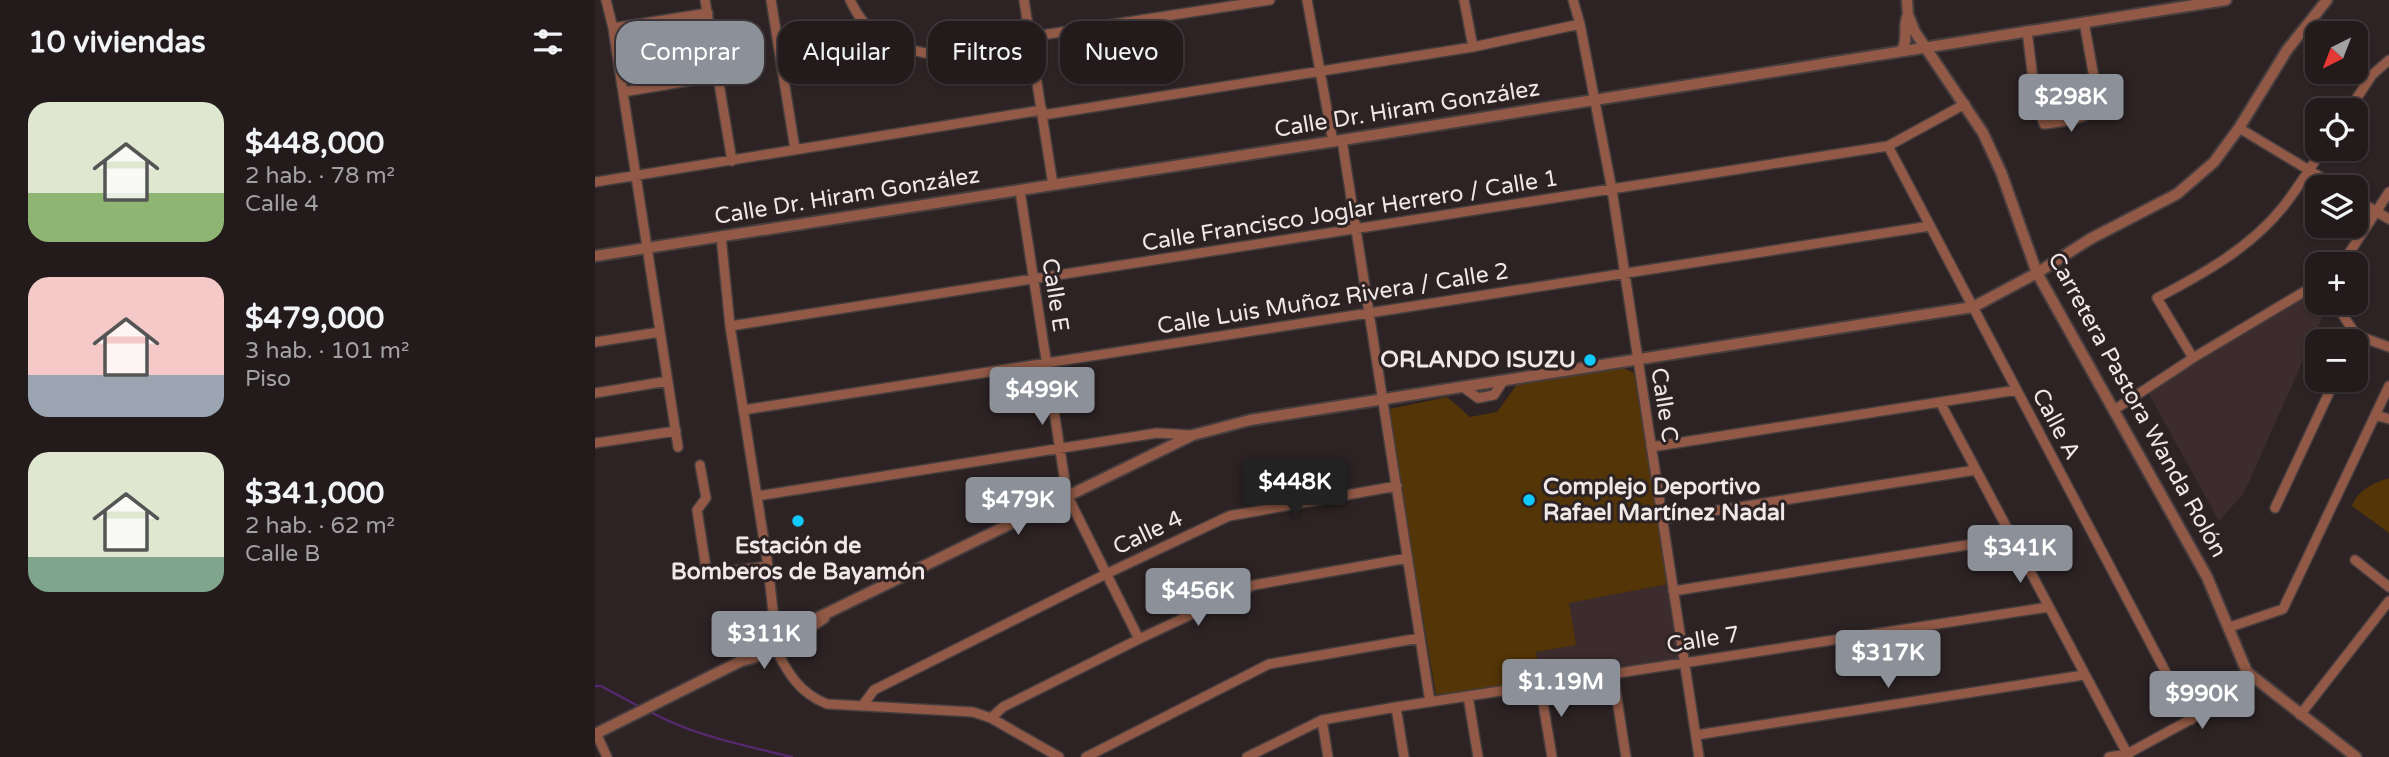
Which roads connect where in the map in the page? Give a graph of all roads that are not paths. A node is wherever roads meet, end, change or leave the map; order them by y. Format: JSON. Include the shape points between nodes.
{"nodes":[{"id":1,"x":606,"y":0,"type":"edge"},
{"id":2,"x":705,"y":0,"type":"edge"},
{"id":3,"x":771,"y":0,"type":"edge"},
{"id":4,"x":850,"y":0,"type":"edge"},
{"id":5,"x":1024,"y":0,"type":"edge"},
{"id":6,"x":1270,"y":0,"type":"edge"},
{"id":7,"x":1307,"y":0,"type":"edge"},
{"id":8,"x":1464,"y":0,"type":"edge"},
{"id":9,"x":1573,"y":0,"type":"edge"},
{"id":10,"x":1907,"y":0,"type":"edge"},
{"id":11,"x":2226,"y":0,"type":"edge"},
{"id":12,"x":2327,"y":0,"type":"edge"},
{"id":13,"x":708,"y":13,"type":"junction"},
{"id":14,"x":1908,"y":15,"type":"junction"},
{"id":15,"x":709,"y":21,"type":"edge"},
{"id":16,"x":1028,"y":21,"type":"edge"},
{"id":17,"x":2084,"y":22,"type":"junction"},
{"id":18,"x":1580,"y":24,"type":"junction"},
{"id":19,"x":613,"y":28,"type":"junction"},
{"id":20,"x":2027,"y":31,"type":"junction"},
{"id":21,"x":1046,"y":35,"type":"edge"},
{"id":22,"x":1473,"y":47,"type":"junction"},
{"id":23,"x":1925,"y":47,"type":"junction"},
{"id":24,"x":1902,"y":50,"type":"junction"},
{"id":25,"x":928,"y":53,"type":"edge"},
{"id":26,"x":2389,"y":60,"type":"edge"},
{"id":27,"x":1320,"y":70,"type":"junction"},
{"id":28,"x":668,"y":84,"type":"edge"},
{"id":29,"x":719,"y":84,"type":"edge"},
{"id":30,"x":1038,"y":84,"type":"edge"},
{"id":31,"x":623,"y":92,"type":"junction"},
{"id":32,"x":2357,"y":98,"type":"edge"},
{"id":33,"x":1595,"y":100,"type":"junction"},
{"id":34,"x":1965,"y":104,"type":"junction"},
{"id":35,"x":1042,"y":113,"type":"junction"},
{"id":36,"x":2239,"y":128,"type":"junction"},
{"id":37,"x":1338,"y":141,"type":"junction"},
{"id":38,"x":1888,"y":146,"type":"junction"},
{"id":39,"x":795,"y":149,"type":"junction"},
{"id":40,"x":731,"y":160,"type":"junction"},
{"id":41,"x":2315,"y":161,"type":"edge"},
{"id":42,"x":2309,"y":170,"type":"junction"},
{"id":43,"x":2317,"y":175,"type":"edge"},
{"id":44,"x":636,"y":176,"type":"junction"},
{"id":45,"x":595,"y":182,"type":"edge"},
{"id":46,"x":1053,"y":185,"type":"junction"},
{"id":47,"x":1612,"y":190,"type":"junction"},
{"id":48,"x":1020,"y":191,"type":"junction"},
{"id":49,"x":2389,"y":192,"type":"edge"},
{"id":50,"x":2368,"y":206,"type":"edge"},
{"id":51,"x":2376,"y":211,"type":"junction"},
{"id":52,"x":2389,"y":219,"type":"edge"},
{"id":53,"x":1930,"y":226,"type":"junction"},
{"id":54,"x":1357,"y":229,"type":"junction"},
{"id":55,"x":721,"y":236,"type":"junction"},
{"id":56,"x":647,"y":248,"type":"junction"},
{"id":57,"x":2350,"y":252,"type":"edge"},
{"id":58,"x":595,"y":256,"type":"edge"},
{"id":59,"x":2037,"y":272,"type":"junction"},
{"id":60,"x":1625,"y":274,"type":"junction"},
{"id":61,"x":1033,"y":279,"type":"junction"},
{"id":62,"x":2305,"y":291,"type":"edge"},
{"id":63,"x":1973,"y":307,"type":"junction"},
{"id":64,"x":1370,"y":313,"type":"junction"},
{"id":65,"x":730,"y":326,"type":"junction"},
{"id":66,"x":660,"y":331,"type":"junction"},
{"id":67,"x":595,"y":342,"type":"edge"},
{"id":68,"x":2368,"y":342,"type":"edge"},
{"id":69,"x":2389,"y":347,"type":"edge"},
{"id":70,"x":2193,"y":358,"type":"junction"},
{"id":71,"x":1637,"y":360,"type":"junction"},
{"id":72,"x":1046,"y":363,"type":"junction"},
{"id":73,"x":668,"y":381,"type":"junction"},
{"id":74,"x":2389,"y":386,"type":"edge"},
{"id":75,"x":2017,"y":390,"type":"junction"},
{"id":76,"x":2329,"y":392,"type":"edge"},
{"id":77,"x":595,"y":393,"type":"edge"},
{"id":78,"x":1383,"y":400,"type":"junction"},
{"id":79,"x":1940,"y":402,"type":"junction"},
{"id":80,"x":743,"y":410,"type":"junction"},
{"id":81,"x":2114,"y":410,"type":"junction"},
{"id":82,"x":2375,"y":415,"type":"junction"},
{"id":83,"x":2389,"y":419,"type":"edge"},
{"id":84,"x":676,"y":432,"type":"junction"},
{"id":85,"x":1192,"y":435,"type":"junction"},
{"id":86,"x":595,"y":443,"type":"edge"},
{"id":87,"x":678,"y":447,"type":"dead end"},
{"id":88,"x":1651,"y":447,"type":"junction"},
{"id":89,"x":1060,"y":448,"type":"junction"},
{"id":90,"x":700,"y":465,"type":"dead end"},
{"id":91,"x":1976,"y":470,"type":"junction"},
{"id":92,"x":1397,"y":486,"type":"junction"},
{"id":93,"x":1067,"y":495,"type":"junction"},
{"id":94,"x":757,"y":496,"type":"junction"},
{"id":95,"x":2275,"y":508,"type":"dead end"},
{"id":96,"x":1662,"y":519,"type":"junction"},
{"id":97,"x":2012,"y":538,"type":"junction"},
{"id":98,"x":1408,"y":558,"type":"junction"},
{"id":99,"x":2355,"y":560,"type":"dead end"},
{"id":100,"x":768,"y":566,"type":"junction"},
{"id":101,"x":1106,"y":574,"type":"junction"},
{"id":102,"x":2389,"y":587,"type":"edge"},
{"id":103,"x":1674,"y":591,"type":"junction"},
{"id":104,"x":2389,"y":601,"type":"edge"},
{"id":105,"x":2049,"y":607,"type":"junction"},
{"id":106,"x":2229,"y":626,"type":"junction"},
{"id":107,"x":1420,"y":638,"type":"junction"},
{"id":108,"x":1139,"y":639,"type":"junction"},
{"id":109,"x":778,"y":643,"type":"junction"},
{"id":110,"x":1684,"y":663,"type":"junction"},
{"id":111,"x":2247,"y":673,"type":"junction"},
{"id":112,"x":1613,"y":674,"type":"junction"},
{"id":113,"x":2084,"y":675,"type":"junction"},
{"id":114,"x":1540,"y":685,"type":"junction"},
{"id":115,"x":1468,"y":696,"type":"junction"},
{"id":116,"x":1430,"y":702,"type":"junction"},
{"id":117,"x":862,"y":706,"type":"junction"},
{"id":118,"x":1396,"y":707,"type":"junction"},
{"id":119,"x":2300,"y":715,"type":"junction"},
{"id":120,"x":991,"y":718,"type":"junction"},
{"id":121,"x":1322,"y":720,"type":"junction"},
{"id":122,"x":2191,"y":720,"type":"junction"},
{"id":123,"x":596,"y":733,"type":"edge"},
{"id":124,"x":1696,"y":735,"type":"junction"},
{"id":125,"x":1251,"y":756,"type":"edge"},
{"id":126,"x":2128,"y":756,"type":"edge"},
{"id":127,"x":607,"y":757,"type":"edge"},
{"id":128,"x":1059,"y":757,"type":"edge"},
{"id":129,"x":1086,"y":757,"type":"edge"},
{"id":130,"x":1328,"y":757,"type":"edge"},
{"id":131,"x":1404,"y":757,"type":"edge"},
{"id":132,"x":1478,"y":757,"type":"edge"},
{"id":133,"x":1552,"y":757,"type":"edge"},
{"id":134,"x":1626,"y":757,"type":"edge"},
{"id":135,"x":1699,"y":757,"type":"edge"},
{"id":136,"x":2109,"y":757,"type":"edge"},
{"id":137,"x":2356,"y":757,"type":"edge"}],
"edges":[{"from":1,"to":19,"type":"street"},
{"from":2,"to":13,"type":"street"},
{"from":3,"to":39,"type":"street"},
{"from":4,"to":25,"type":"street","via":[[872,32],[899,48]]},
{"from":5,"to":16,"type":"street"},
{"from":6,"to":21,"type":"street"},
{"from":7,"to":27,"type":"street"},
{"from":8,"to":22,"type":"street"},
{"from":9,"to":18,"type":"street","name":"Calle C"},
{"from":10,"to":14,"type":"street","name":"Carretera Pastora Wanda Rolón"},
{"from":11,"to":17,"type":"street","name":"Calle Dr. Hiram González"},
{"from":12,"to":36,"type":"street","via":[[2287,50]]},
{"from":13,"to":15,"type":"street"},
{"from":13,"to":19,"type":"street"},
{"from":14,"to":23,"type":"street","name":"Carretera Pastora Wanda Rolón"},
{"from":14,"to":24,"type":"street"},
{"from":17,"to":20,"type":"street","name":"Calle Dr. Hiram González"},
{"from":17,"to":20,"type":"street","via":[[2099,105],[2093,113],[2057,122],[2044,124],[2036,103]]},
{"from":18,"to":22,"type":"street"},
{"from":18,"to":33,"type":"street","name":"Calle C"},
{"from":19,"to":31,"type":"street"},
{"from":20,"to":23,"type":"street","name":"Calle Dr. Hiram González"},
{"from":22,"to":27,"type":"street"},
{"from":23,"to":24,"type":"street","name":"Calle Dr. Hiram González"},
{"from":23,"to":34,"type":"street","name":"Carretera Pastora Wanda Rolón"},
{"from":24,"to":33,"type":"street","name":"Calle Dr. Hiram González"},
{"from":26,"to":32,"type":"street"},
{"from":27,"to":35,"type":"street"},
{"from":27,"to":37,"type":"street"},
{"from":28,"to":31,"type":"street"},
{"from":29,"to":40,"type":"street"},
{"from":30,"to":35,"type":"street"},
{"from":31,"to":44,"type":"street"},
{"from":33,"to":37,"type":"street","name":"Calle Dr. Hiram González"},
{"from":33,"to":47,"type":"street","name":"Calle C"},
{"from":34,"to":38,"type":"street","name":"Calle Francisco Joglar Herrero / Calle 1"},
{"from":34,"to":59,"type":"street","name":"Carretera Pastora Wanda Rolón","via":[[2001,172]]},
{"from":35,"to":39,"type":"street"},
{"from":35,"to":46,"type":"street"},
{"from":36,"to":42,"type":"street"},
{"from":36,"to":59,"type":"street","via":[[2214,162],[2177,194]]},
{"from":37,"to":46,"type":"street","name":"Calle Dr. Hiram González"},
{"from":37,"to":54,"type":"street"},
{"from":38,"to":47,"type":"street","name":"Calle Francisco Joglar Herrero / Calle 1"},
{"from":38,"to":53,"type":"street","name":"Calle A"},
{"from":39,"to":40,"type":"street"},
{"from":40,"to":44,"type":"street"},
{"from":41,"to":42,"type":"street"},
{"from":42,"to":43,"type":"street"},
{"from":42,"to":70,"type":"street","via":[[2282,209],[2245,244],[2205,273],[2157,298]]},
{"from":44,"to":45,"type":"street"},
{"from":44,"to":56,"type":"street"},
{"from":46,"to":48,"type":"street","name":"Calle Dr. Hiram González"},
{"from":47,"to":54,"type":"street","name":"Calle Francisco Joglar Herrero / Calle 1"},
{"from":47,"to":60,"type":"street","name":"Calle C"},
{"from":48,"to":55,"type":"street","name":"Calle Dr. Hiram González"},
{"from":48,"to":61,"type":"street","name":"Calle E"},
{"from":49,"to":51,"type":"street"},
{"from":50,"to":51,"type":"street"},
{"from":51,"to":52,"type":"street"},
{"from":51,"to":57,"type":"street"},
{"from":53,"to":60,"type":"street","name":"Calle Luis Muñoz Rivera / Calle 2"},
{"from":53,"to":63,"type":"street","name":"Calle A"},
{"from":54,"to":61,"type":"street","name":"Calle Francisco Joglar Herrero / Calle 1"},
{"from":54,"to":64,"type":"street"},
{"from":55,"to":56,"type":"street","name":"Calle Dr. Hiram González"},
{"from":55,"to":65,"type":"street"},
{"from":56,"to":58,"type":"street","name":"Calle Dr. Hiram González"},
{"from":56,"to":66,"type":"street"},
{"from":59,"to":63,"type":"street"},
{"from":59,"to":81,"type":"street","name":"Carretera Pastora Wanda Rolón"},
{"from":60,"to":64,"type":"street","name":"Calle Luis Muñoz Rivera / Calle 2"},
{"from":60,"to":71,"type":"street","name":"Calle C"},
{"from":61,"to":65,"type":"street","name":"Calle Francisco Joglar Herrero / Calle 1"},
{"from":61,"to":72,"type":"street","name":"Calle E"},
{"from":62,"to":70,"type":"street"},
{"from":63,"to":71,"type":"street"},
{"from":63,"to":75,"type":"street","name":"Calle A"},
{"from":64,"to":72,"type":"street","name":"Calle Luis Muñoz Rivera / Calle 2"},
{"from":64,"to":78,"type":"street"},
{"from":65,"to":80,"type":"street"},
{"from":66,"to":67,"type":"street"},
{"from":66,"to":73,"type":"street"},
{"from":68,"to":69,"type":"street"},
{"from":70,"to":81,"type":"street"},
{"from":71,"to":78,"type":"street"},
{"from":71,"to":88,"type":"street","name":"Calle C"},
{"from":72,"to":80,"type":"street","name":"Calle Luis Muñoz Rivera / Calle 2"},
{"from":72,"to":89,"type":"street","name":"Calle E"},
{"from":73,"to":77,"type":"street"},
{"from":73,"to":84,"type":"street"},
{"from":74,"to":82,"type":"street"},
{"from":75,"to":79,"type":"street"},
{"from":75,"to":122,"type":"street","name":"Calle A"},
{"from":76,"to":95,"type":"street"},
{"from":78,"to":85,"type":"street","via":[[1250,420]]},
{"from":78,"to":92,"type":"street"},
{"from":79,"to":88,"type":"street"},
{"from":79,"to":91,"type":"street"},
{"from":80,"to":94,"type":"street"},
{"from":81,"to":106,"type":"street","name":"Carretera Pastora Wanda Rolón","via":[[2207,577]]},
{"from":82,"to":83,"type":"street"},
{"from":82,"to":106,"type":"street","via":[[2283,609]]},
{"from":84,"to":86,"type":"street"},
{"from":84,"to":87,"type":"street"},
{"from":85,"to":89,"type":"street","via":[[1157,433]]},
{"from":85,"to":93,"type":"street"},
{"from":88,"to":96,"type":"street","name":"Calle C"},
{"from":89,"to":93,"type":"street","name":"Calle E"},
{"from":89,"to":94,"type":"street"},
{"from":90,"to":100,"type":"street","via":[[706,498],[697,510],[705,568],[723,572]]},
{"from":91,"to":96,"type":"street"},
{"from":91,"to":97,"type":"street"},
{"from":92,"to":98,"type":"street"},
{"from":92,"to":101,"type":"street","name":"Calle 4","via":[[1229,516]]},
{"from":93,"to":101,"type":"street","name":"Calle E"},
{"from":93,"to":109,"type":"street"},
{"from":94,"to":100,"type":"street"},
{"from":96,"to":103,"type":"street","name":"Calle C"},
{"from":97,"to":103,"type":"street"},
{"from":97,"to":105,"type":"street"},
{"from":98,"to":107,"type":"street"},
{"from":98,"to":108,"type":"street","via":[[1254,585]]},
{"from":99,"to":102,"type":"street"},
{"from":100,"to":109,"type":"street"},
{"from":101,"to":108,"type":"street","name":"Calle E"},
{"from":101,"to":117,"type":"street","name":"Calle 4","via":[[874,690]]},
{"from":103,"to":110,"type":"street","name":"Calle C"},
{"from":104,"to":119,"type":"street"},
{"from":105,"to":110,"type":"street","name":"Calle 7"},
{"from":105,"to":113,"type":"street"},
{"from":106,"to":111,"type":"street","name":"Carretera Pastora Wanda Rolón"},
{"from":107,"to":116,"type":"street"},
{"from":107,"to":129,"type":"street","via":[[1269,664]]},
{"from":108,"to":120,"type":"street","via":[[1003,707]]},
{"from":109,"to":117,"type":"street","via":[[787,670],[812,698],[827,704]]},
{"from":109,"to":123,"type":"street","via":[[749,652],[741,661]]},
{"from":110,"to":112,"type":"street","name":"Calle 7"},
{"from":110,"to":124,"type":"street","name":"Calle C"},
{"from":111,"to":119,"type":"street"},
{"from":111,"to":122,"type":"street","via":[[2230,698]]},
{"from":112,"to":114,"type":"street","name":"Calle 7"},
{"from":112,"to":134,"type":"street"},
{"from":113,"to":124,"type":"street"},
{"from":113,"to":126,"type":"street"},
{"from":114,"to":115,"type":"street","name":"Calle 7"},
{"from":114,"to":133,"type":"street"},
{"from":115,"to":116,"type":"street","name":"Calle 7"},
{"from":115,"to":132,"type":"street"},
{"from":116,"to":118,"type":"street","name":"Calle 7"},
{"from":117,"to":120,"type":"street","via":[[973,712]]},
{"from":118,"to":121,"type":"street","name":"Calle 7"},
{"from":118,"to":131,"type":"street"},
{"from":119,"to":137,"type":"street"},
{"from":120,"to":128,"type":"street"},
{"from":121,"to":125,"type":"street","name":"Calle 7"},
{"from":121,"to":130,"type":"street"},
{"from":122,"to":126,"type":"street"},
{"from":123,"to":127,"type":"street"},
{"from":124,"to":135,"type":"street","name":"Calle C"},
{"from":126,"to":136,"type":"street"}]}
